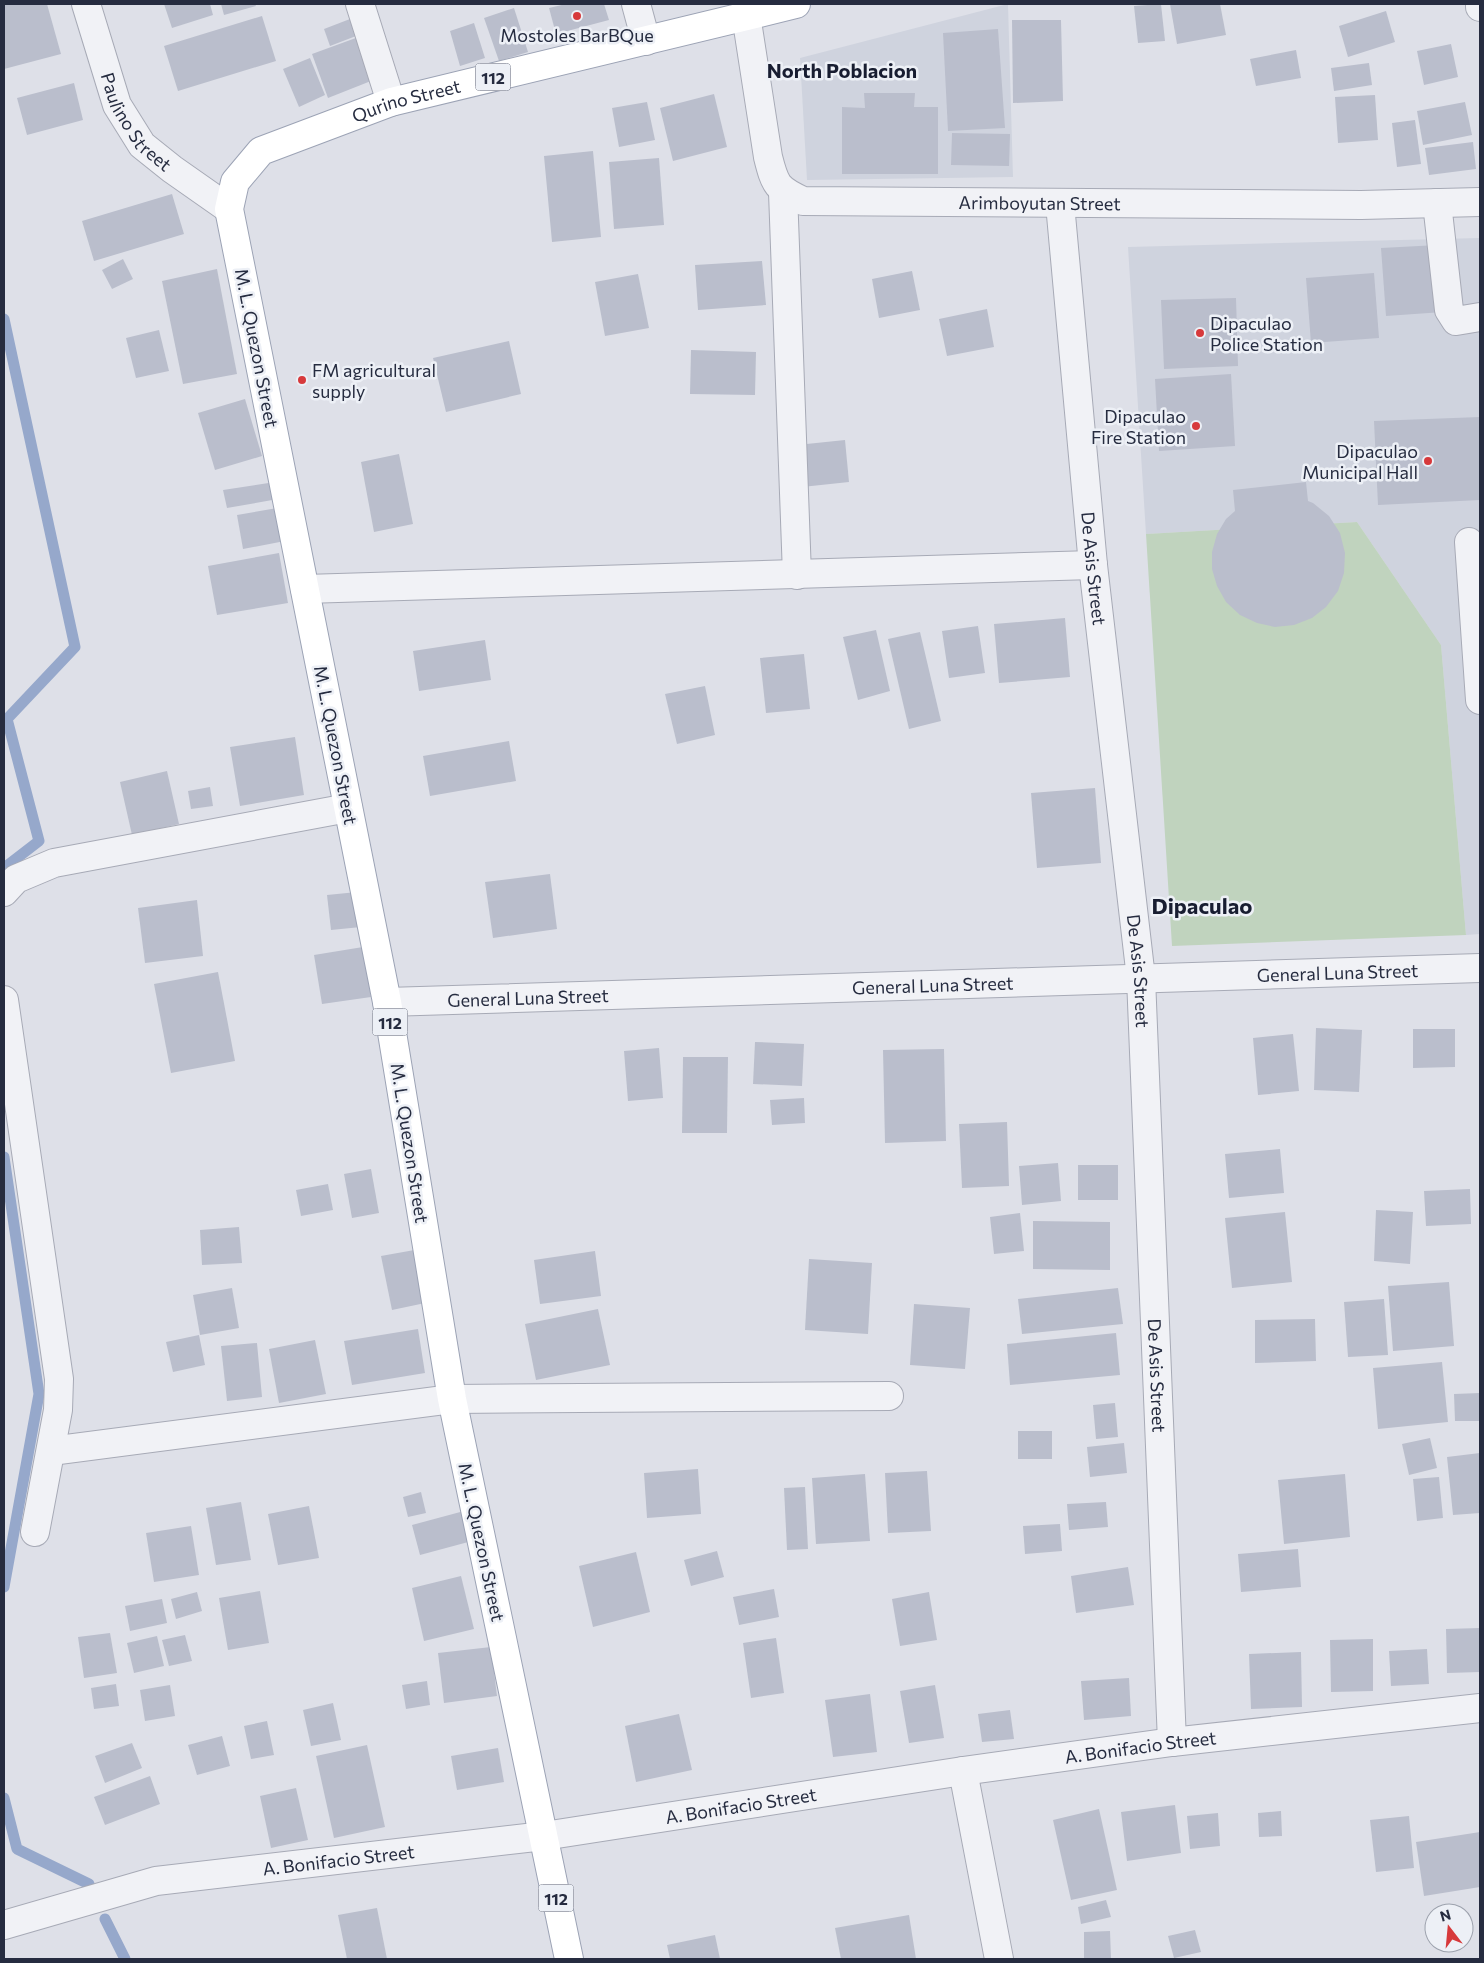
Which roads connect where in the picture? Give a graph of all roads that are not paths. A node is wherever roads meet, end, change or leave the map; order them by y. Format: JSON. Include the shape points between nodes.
{"nodes":[{"id":1,"x":86,"y":4,"type":"edge"},
{"id":2,"x":360,"y":4,"type":"edge"},
{"id":3,"x":636,"y":4,"type":"edge"},
{"id":4,"x":796,"y":4,"type":"edge"},
{"id":5,"x":746,"y":15,"type":"junction"},
{"id":6,"x":646,"y":41,"type":"junction"},
{"id":7,"x":390,"y":102,"type":"junction"},
{"id":8,"x":783,"y":192,"type":"junction"},
{"id":9,"x":1480,"y":202,"type":"edge"},
{"id":10,"x":1437,"y":203,"type":"junction"},
{"id":11,"x":1060,"y":204,"type":"junction"},
{"id":12,"x":229,"y":209,"type":"junction"},
{"id":13,"x":1480,"y":316,"type":"edge"},
{"id":14,"x":1470,"y":542,"type":"dead end"},
{"id":15,"x":1093,"y":566,"type":"junction"},
{"id":16,"x":797,"y":575,"type":"junction"},
{"id":17,"x":305,"y":589,"type":"junction"},
{"id":18,"x":1480,"y":700,"type":"edge"},
{"id":19,"x":348,"y":808,"type":"junction"},
{"id":20,"x":4,"y":892,"type":"edge"},
{"id":21,"x":1480,"y":968,"type":"edge"},
{"id":22,"x":1141,"y":978,"type":"junction"},
{"id":23,"x":4,"y":1000,"type":"edge"},
{"id":24,"x":387,"y":1002,"type":"junction"},
{"id":25,"x":889,"y":1396,"type":"dead end"},
{"id":26,"x":452,"y":1400,"type":"junction"},
{"id":27,"x":52,"y":1451,"type":"junction"},
{"id":28,"x":35,"y":1532,"type":"dead end"},
{"id":29,"x":1480,"y":1708,"type":"edge"},
{"id":30,"x":1172,"y":1742,"type":"junction"},
{"id":31,"x":962,"y":1771,"type":"junction"},
{"id":32,"x":544,"y":1836,"type":"junction"},
{"id":33,"x":4,"y":1925,"type":"edge"},
{"id":34,"x":569,"y":1959,"type":"edge"},
{"id":35,"x":999,"y":1959,"type":"edge"}],
"edges":[{"from":1,"to":12,"type":"street","name":"Paulino Street","via":[[117,105],[142,145]]},
{"from":2,"to":7,"type":"street"},
{"from":3,"to":6,"type":"street"},
{"from":4,"to":5,"type":"main road","name":"Qurino Street","number":"112"},
{"from":5,"to":6,"type":"main road","name":"Qurino Street","number":"112"},
{"from":5,"to":8,"type":"street","via":[[768,157],[773,177]]},
{"from":6,"to":7,"type":"main road","name":"Qurino Street","number":"112"},
{"from":7,"to":12,"type":"main road","name":"Qurino Street","number":"112","via":[[261,151],[235,182]]},
{"from":8,"to":11,"type":"street","name":"Arimboyutan Street","via":[[803,202]]},
{"from":8,"to":16,"type":"street"},
{"from":9,"to":10,"type":"street","name":"Arimboyutan Street"},
{"from":10,"to":11,"type":"street","name":"Arimboyutan Street"},
{"from":10,"to":13,"type":"street","via":[[1449,310],[1456,321]]},
{"from":11,"to":15,"type":"street","name":"De Asis Street"},
{"from":12,"to":17,"type":"main road","name":"M. L. Quezon Street","number":"112"},
{"from":14,"to":18,"type":"street"},
{"from":15,"to":16,"type":"street"},
{"from":15,"to":22,"type":"street","name":"De Asis Street"},
{"from":16,"to":17,"type":"street"},
{"from":17,"to":19,"type":"main road","name":"M. L. Quezon Street","number":"112"},
{"from":19,"to":20,"type":"street","via":[[54,863],[16,879]]},
{"from":19,"to":24,"type":"main road","name":"M. L. Quezon Street","number":"112"},
{"from":21,"to":22,"type":"street","name":"General Luna Street"},
{"from":22,"to":24,"type":"street","name":"General Luna Street"},
{"from":22,"to":30,"type":"street","name":"De Asis Street"},
{"from":23,"to":27,"type":"street","via":[[59,1379]]},
{"from":24,"to":26,"type":"main road","name":"M. L. Quezon Street","number":"112"},
{"from":25,"to":26,"type":"street"},
{"from":26,"to":27,"type":"street"},
{"from":26,"to":32,"type":"main road","name":"M. L. Quezon Street","number":"112"},
{"from":27,"to":28,"type":"street"},
{"from":29,"to":30,"type":"street","name":"A. Bonifacio Street"},
{"from":30,"to":31,"type":"street","name":"A. Bonifacio Street"},
{"from":31,"to":32,"type":"street","name":"A. Bonifacio Street"},
{"from":31,"to":35,"type":"street"},
{"from":32,"to":33,"type":"street","name":"A. Bonifacio Street","via":[[156,1880]]},
{"from":32,"to":34,"type":"main road","name":"M. L. Quezon Street","number":"112"}]}
